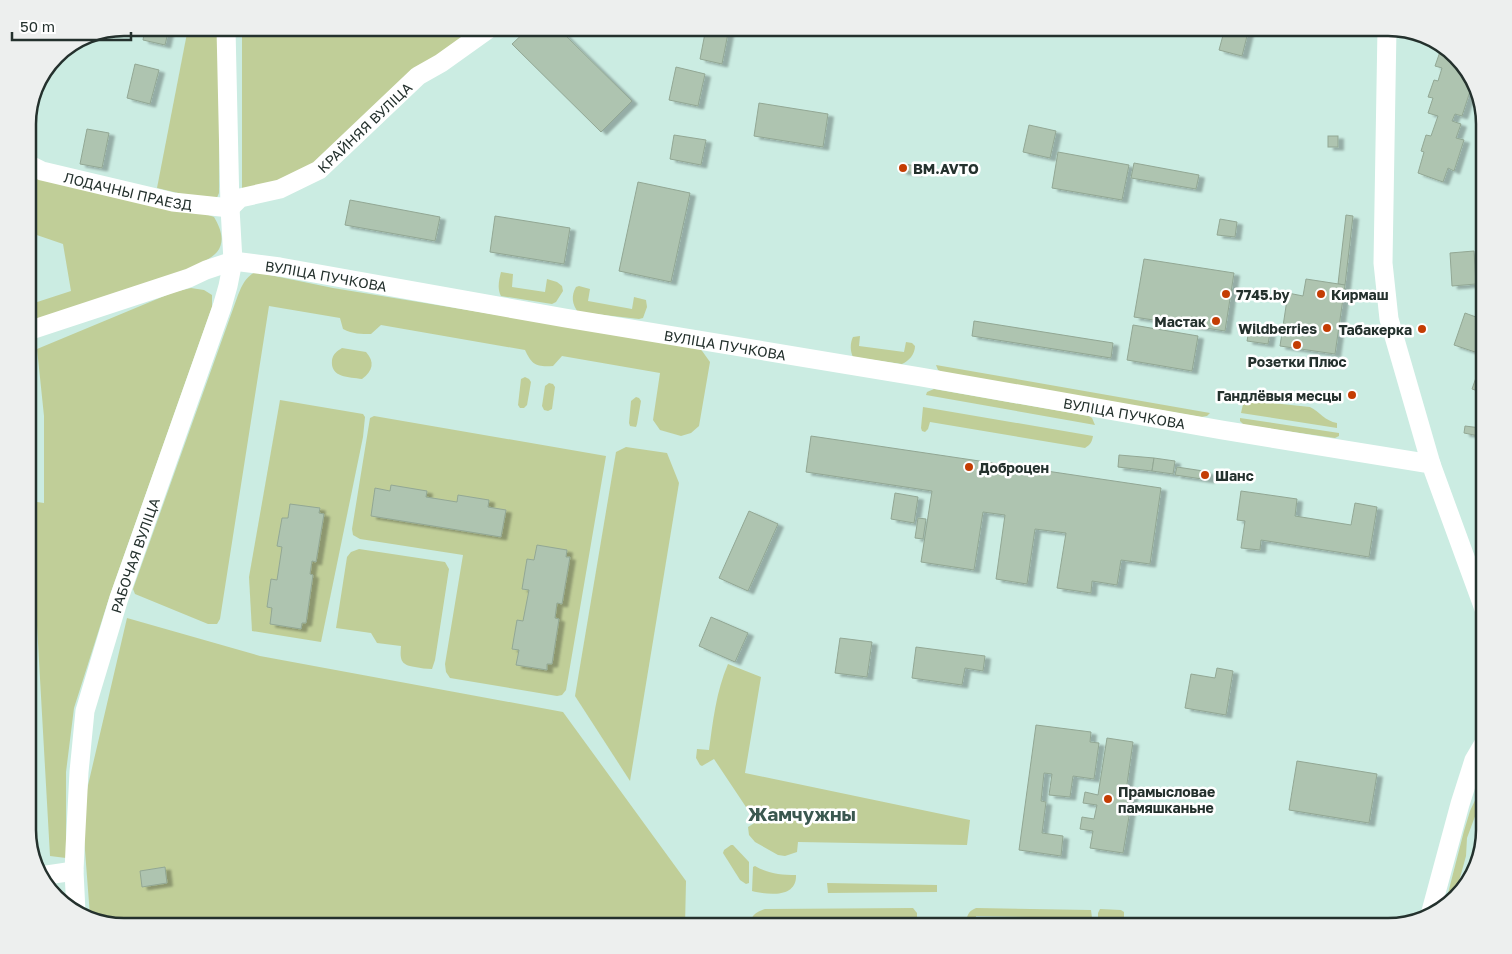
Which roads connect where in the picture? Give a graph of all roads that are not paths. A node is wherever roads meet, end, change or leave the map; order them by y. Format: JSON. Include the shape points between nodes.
{"nodes":[{"id":1,"x":226,"y":36,"type":"edge"},
{"id":2,"x":479,"y":36,"type":"edge"},
{"id":3,"x":1387,"y":36,"type":"edge"},
{"id":4,"x":36,"y":168,"type":"edge"},
{"id":5,"x":230,"y":208,"type":"junction"},
{"id":6,"x":233,"y":260,"type":"junction"},
{"id":7,"x":36,"y":328,"type":"edge"},
{"id":8,"x":1432,"y":464,"type":"junction"},
{"id":9,"x":1476,"y":587,"type":"edge"},
{"id":10,"x":1476,"y":757,"type":"edge"},
{"id":11,"x":1476,"y":774,"type":"edge"},
{"id":12,"x":1467,"y":784,"type":"junction"},
{"id":13,"x":74,"y":871,"type":"junction"},
{"id":14,"x":48,"y":875,"type":"edge"},
{"id":15,"x":76,"y":903,"type":"edge"},
{"id":16,"x":1433,"y":906,"type":"edge"}],
"edges":[{"from":1,"to":5,"type":"street","name":"РАБОЧАЯ ВУЛІЦА"},
{"from":2,"to":5,"type":"street","name":"КРАЙНЯЯ ВУЛІЦА","via":[[418,76],[319,170],[280,189],[240,198]]},
{"from":3,"to":8,"type":"street","via":[[1383,262],[1389,320]]},
{"from":4,"to":5,"type":"street","name":"ЛОДАЧНЫ ПРАЕЗД","via":[[173,202]]},
{"from":5,"to":6,"type":"street","name":"РАБОЧАЯ ВУЛІЦА"},
{"from":6,"to":7,"type":"street","name":"ВУЛІЦА ПУЧКОВА","via":[[189,278]]},
{"from":6,"to":8,"type":"street","name":"ВУЛІЦА ПУЧКОВА"},
{"from":6,"to":13,"type":"street","name":"РАБОЧАЯ ВУЛІЦА","via":[[222,307],[119,598],[85,711]]},
{"from":8,"to":9,"type":"street"},
{"from":10,"to":12,"type":"street"},
{"from":11,"to":12,"type":"street"},
{"from":12,"to":16,"type":"street"},
{"from":13,"to":14,"type":"street"},
{"from":13,"to":15,"type":"street","name":"РАБОЧАЯ ВУЛІЦА"}]}
